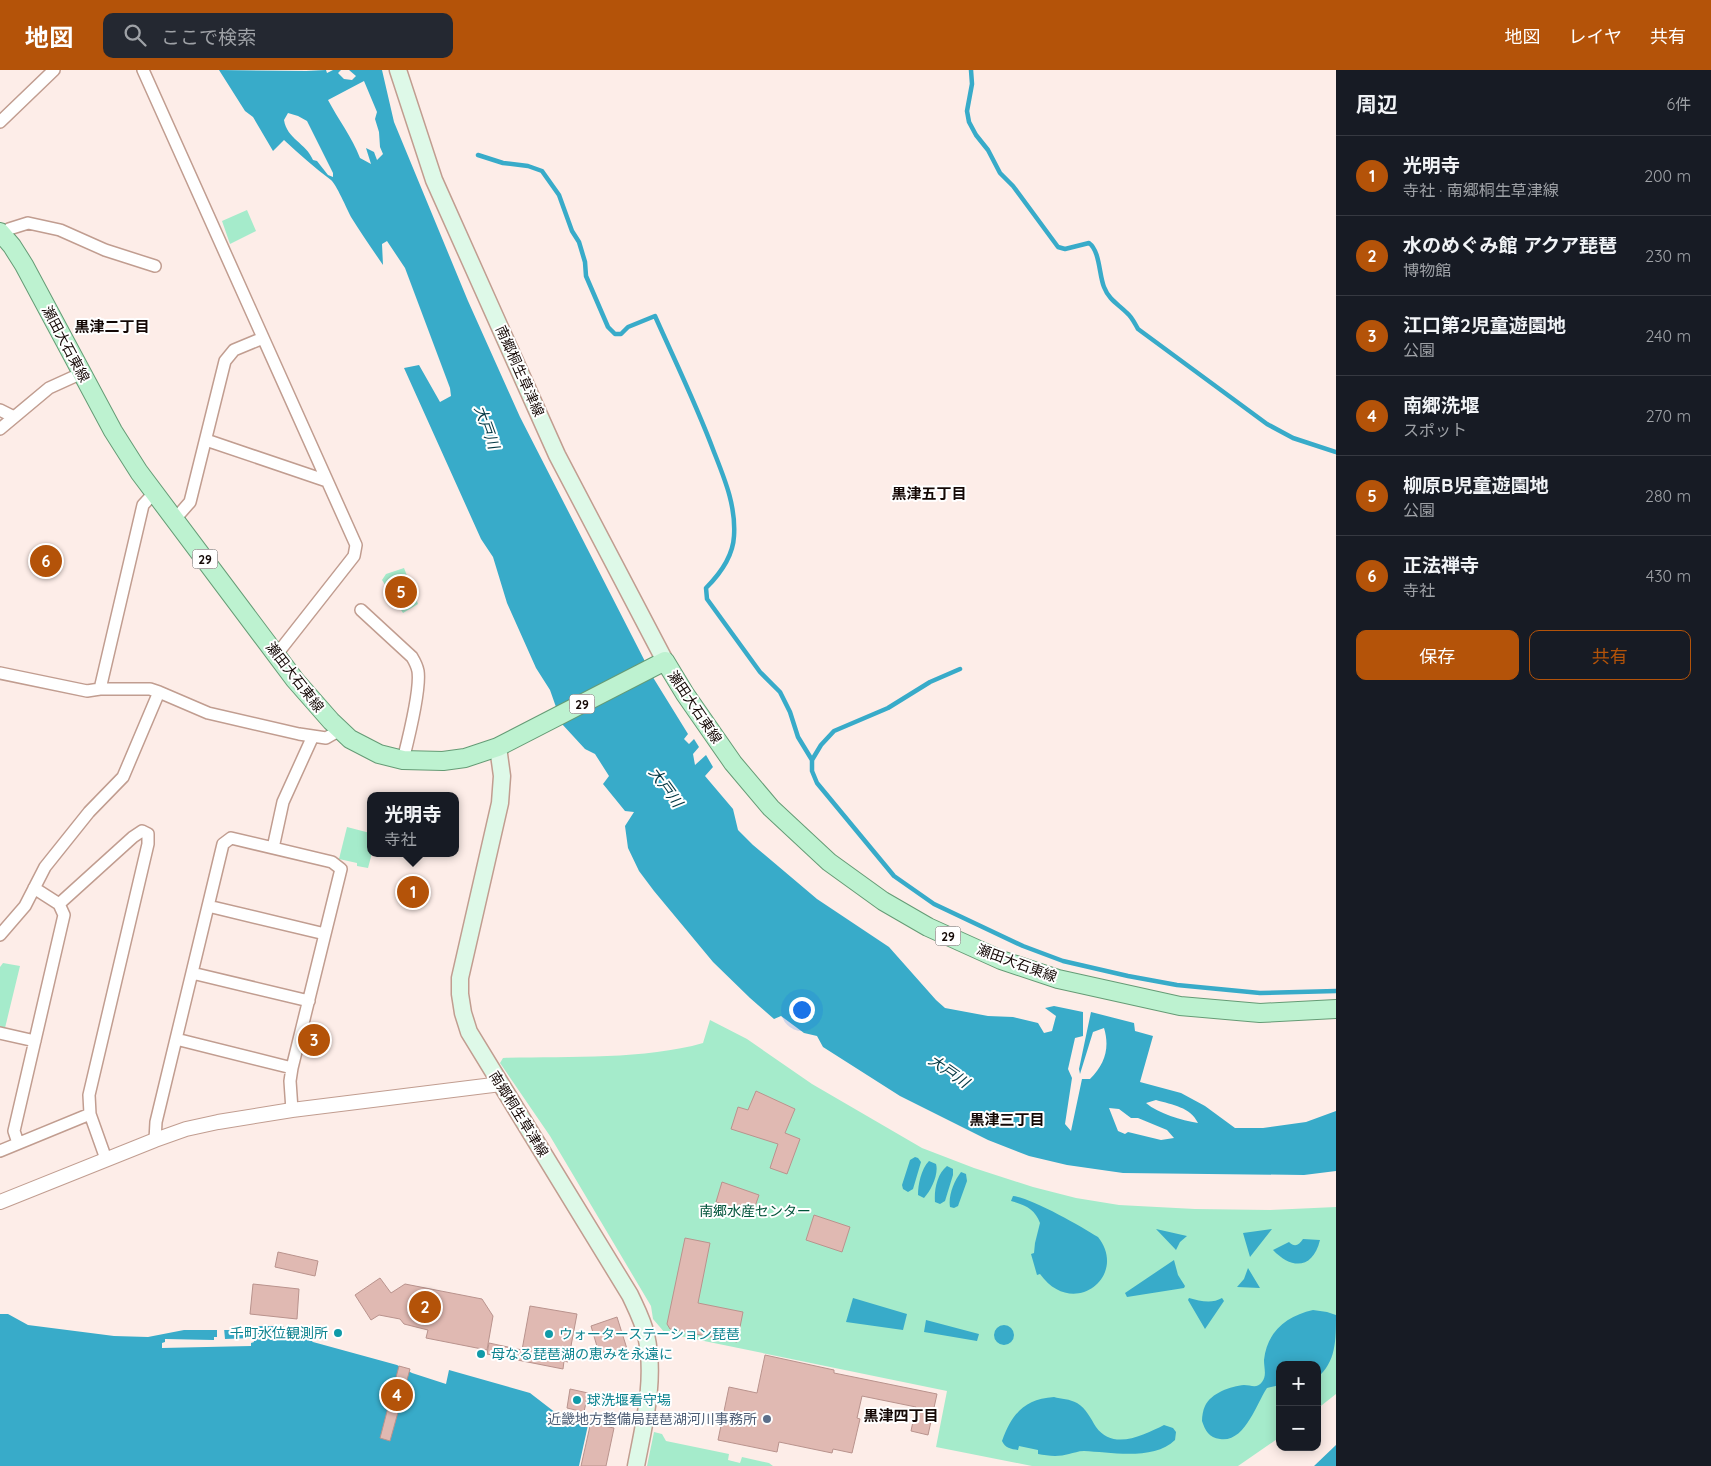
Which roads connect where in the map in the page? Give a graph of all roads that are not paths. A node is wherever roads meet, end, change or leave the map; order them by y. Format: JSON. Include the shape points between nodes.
{"nodes":[{"id":1,"x":54,"y":70,"type":"edge"},
{"id":2,"x":143,"y":70,"type":"edge"},
{"id":3,"x":398,"y":70,"type":"edge"},
{"id":4,"x":0,"y":122,"type":"edge"},
{"id":5,"x":1,"y":233,"type":"edge"},
{"id":6,"x":155,"y":266,"type":"dead end"},
{"id":7,"x":263,"y":338,"type":"junction"},
{"id":8,"x":82,"y":373,"type":"junction"},
{"id":9,"x":0,"y":410,"type":"edge"},
{"id":10,"x":14,"y":418,"type":"junction"},
{"id":11,"x":0,"y":429,"type":"edge"},
{"id":12,"x":206,"y":440,"type":"junction"},
{"id":13,"x":328,"y":481,"type":"junction"},
{"id":14,"x":154,"y":493,"type":"junction"},
{"id":15,"x":175,"y":519,"type":"junction"},
{"id":16,"x":362,"y":610,"type":"dead end"},
{"id":17,"x":277,"y":654,"type":"junction"},
{"id":18,"x":660,"y":664,"type":"junction"},
{"id":19,"x":0,"y":673,"type":"edge"},
{"id":20,"x":100,"y":689,"type":"junction"},
{"id":21,"x":159,"y":692,"type":"junction"},
{"id":22,"x":340,"y":730,"type":"junction"},
{"id":23,"x":313,"y":736,"type":"junction"},
{"id":24,"x":504,"y":744,"type":"junction"},
{"id":25,"x":403,"y":760,"type":"junction"},
{"id":26,"x":273,"y":848,"type":"junction"},
{"id":27,"x":34,"y":888,"type":"junction"},
{"id":28,"x":58,"y":904,"type":"junction"},
{"id":29,"x":208,"y":906,"type":"junction"},
{"id":30,"x":325,"y":934,"type":"junction"},
{"id":31,"x":0,"y":935,"type":"edge"},
{"id":32,"x":192,"y":973,"type":"junction"},
{"id":33,"x":309,"y":1001,"type":"junction"},
{"id":34,"x":1336,"y":1009,"type":"edge"},
{"id":35,"x":0,"y":1033,"type":"edge"},
{"id":36,"x":176,"y":1039,"type":"junction"},
{"id":37,"x":35,"y":1041,"type":"junction"},
{"id":38,"x":292,"y":1068,"type":"junction"},
{"id":39,"x":501,"y":1084,"type":"junction"},
{"id":40,"x":292,"y":1110,"type":"junction"},
{"id":41,"x":90,"y":1114,"type":"junction"},
{"id":42,"x":155,"y":1140,"type":"junction"},
{"id":43,"x":18,"y":1143,"type":"junction"},
{"id":44,"x":0,"y":1151,"type":"edge"},
{"id":45,"x":106,"y":1159,"type":"junction"},
{"id":46,"x":0,"y":1202,"type":"edge"},
{"id":47,"x":636,"y":1466,"type":"edge"}],
"edges":[{"from":1,"to":4,"type":"street"},
{"from":2,"to":7,"type":"street"},
{"from":3,"to":18,"type":"main road","name":"南郷桐生草津線","via":[[434,180],[557,455]]},
{"from":5,"to":6,"type":"street","via":[[28,223],[60,230],[105,250]]},
{"from":5,"to":8,"type":"main road","name":"瀬田大石東線","number":"29","via":[[24,265]]},
{"from":7,"to":12,"type":"street","via":[[234,350],[225,361]]},
{"from":7,"to":13,"type":"street"},
{"from":8,"to":10,"type":"street","via":[[49,388]]},
{"from":8,"to":14,"type":"main road","name":"瀬田大石東線","number":"29","via":[[121,445]]},
{"from":9,"to":10,"type":"street"},
{"from":10,"to":11,"type":"street"},
{"from":12,"to":13,"type":"street"},
{"from":12,"to":15,"type":"street","via":[[190,502]]},
{"from":13,"to":17,"type":"street","via":[[356,544],[354,556]]},
{"from":14,"to":15,"type":"main road","name":"瀬田大石東線","number":"29"},
{"from":14,"to":20,"type":"street","via":[[143,505]]},
{"from":15,"to":17,"type":"main road","name":"瀬田大石東線","number":"29"},
{"from":16,"to":25,"type":"street","via":[[416,664],[418,685]]},
{"from":17,"to":22,"type":"main road","name":"瀬田大石東線","number":"29","via":[[295,680]]},
{"from":18,"to":24,"type":"main road","name":"瀬田大石東線","number":"29"},
{"from":18,"to":34,"type":"main road","name":"瀬田大石東線","number":"29","via":[[733,762],[772,808],[829,862],[928,927],[1001,960],[1058,979],[1180,1006],[1260,1013]]},
{"from":19,"to":20,"type":"street","via":[[87,691]]},
{"from":20,"to":21,"type":"street"},
{"from":21,"to":23,"type":"street","via":[[208,713]]},
{"from":21,"to":27,"type":"street","via":[[123,778],[83,820],[45,867]]},
{"from":22,"to":23,"type":"street","via":[[326,738]]},
{"from":22,"to":25,"type":"main road","name":"瀬田大石東線","number":"29","via":[[362,746]]},
{"from":23,"to":26,"type":"street","via":[[283,802]]},
{"from":24,"to":25,"type":"main road","name":"瀬田大石東線","number":"29","via":[[482,754],[443,761]]},
{"from":24,"to":39,"type":"main road","name":"南郷桐生草津線","via":[[500,803],[462,965],[460,994],[469,1032]]},
{"from":26,"to":29,"type":"street","via":[[231,838],[223,844]]},
{"from":26,"to":30,"type":"street","via":[[332,862],[341,869]]},
{"from":27,"to":28,"type":"street"},
{"from":27,"to":31,"type":"street","via":[[25,906]]},
{"from":28,"to":37,"type":"street","via":[[64,915]]},
{"from":28,"to":41,"type":"street","via":[[133,837],[142,831],[148,834],[89,1095]]},
{"from":29,"to":30,"type":"street"},
{"from":29,"to":32,"type":"street"},
{"from":30,"to":33,"type":"street"},
{"from":32,"to":33,"type":"street"},
{"from":32,"to":36,"type":"street"},
{"from":33,"to":38,"type":"street"},
{"from":35,"to":37,"type":"street"},
{"from":36,"to":38,"type":"street"},
{"from":36,"to":42,"type":"street","via":[[156,1122]]},
{"from":37,"to":43,"type":"street","via":[[14,1130]]},
{"from":38,"to":40,"type":"street"},
{"from":39,"to":40,"type":"street"},
{"from":39,"to":47,"type":"main road","name":"南郷桐生草津線","via":[[630,1295],[646,1334],[649,1385]]},
{"from":40,"to":42,"type":"street","via":[[218,1122]]},
{"from":41,"to":43,"type":"street"},
{"from":41,"to":45,"type":"street"},
{"from":42,"to":45,"type":"street"},
{"from":43,"to":44,"type":"street"},
{"from":45,"to":46,"type":"street"}]}
